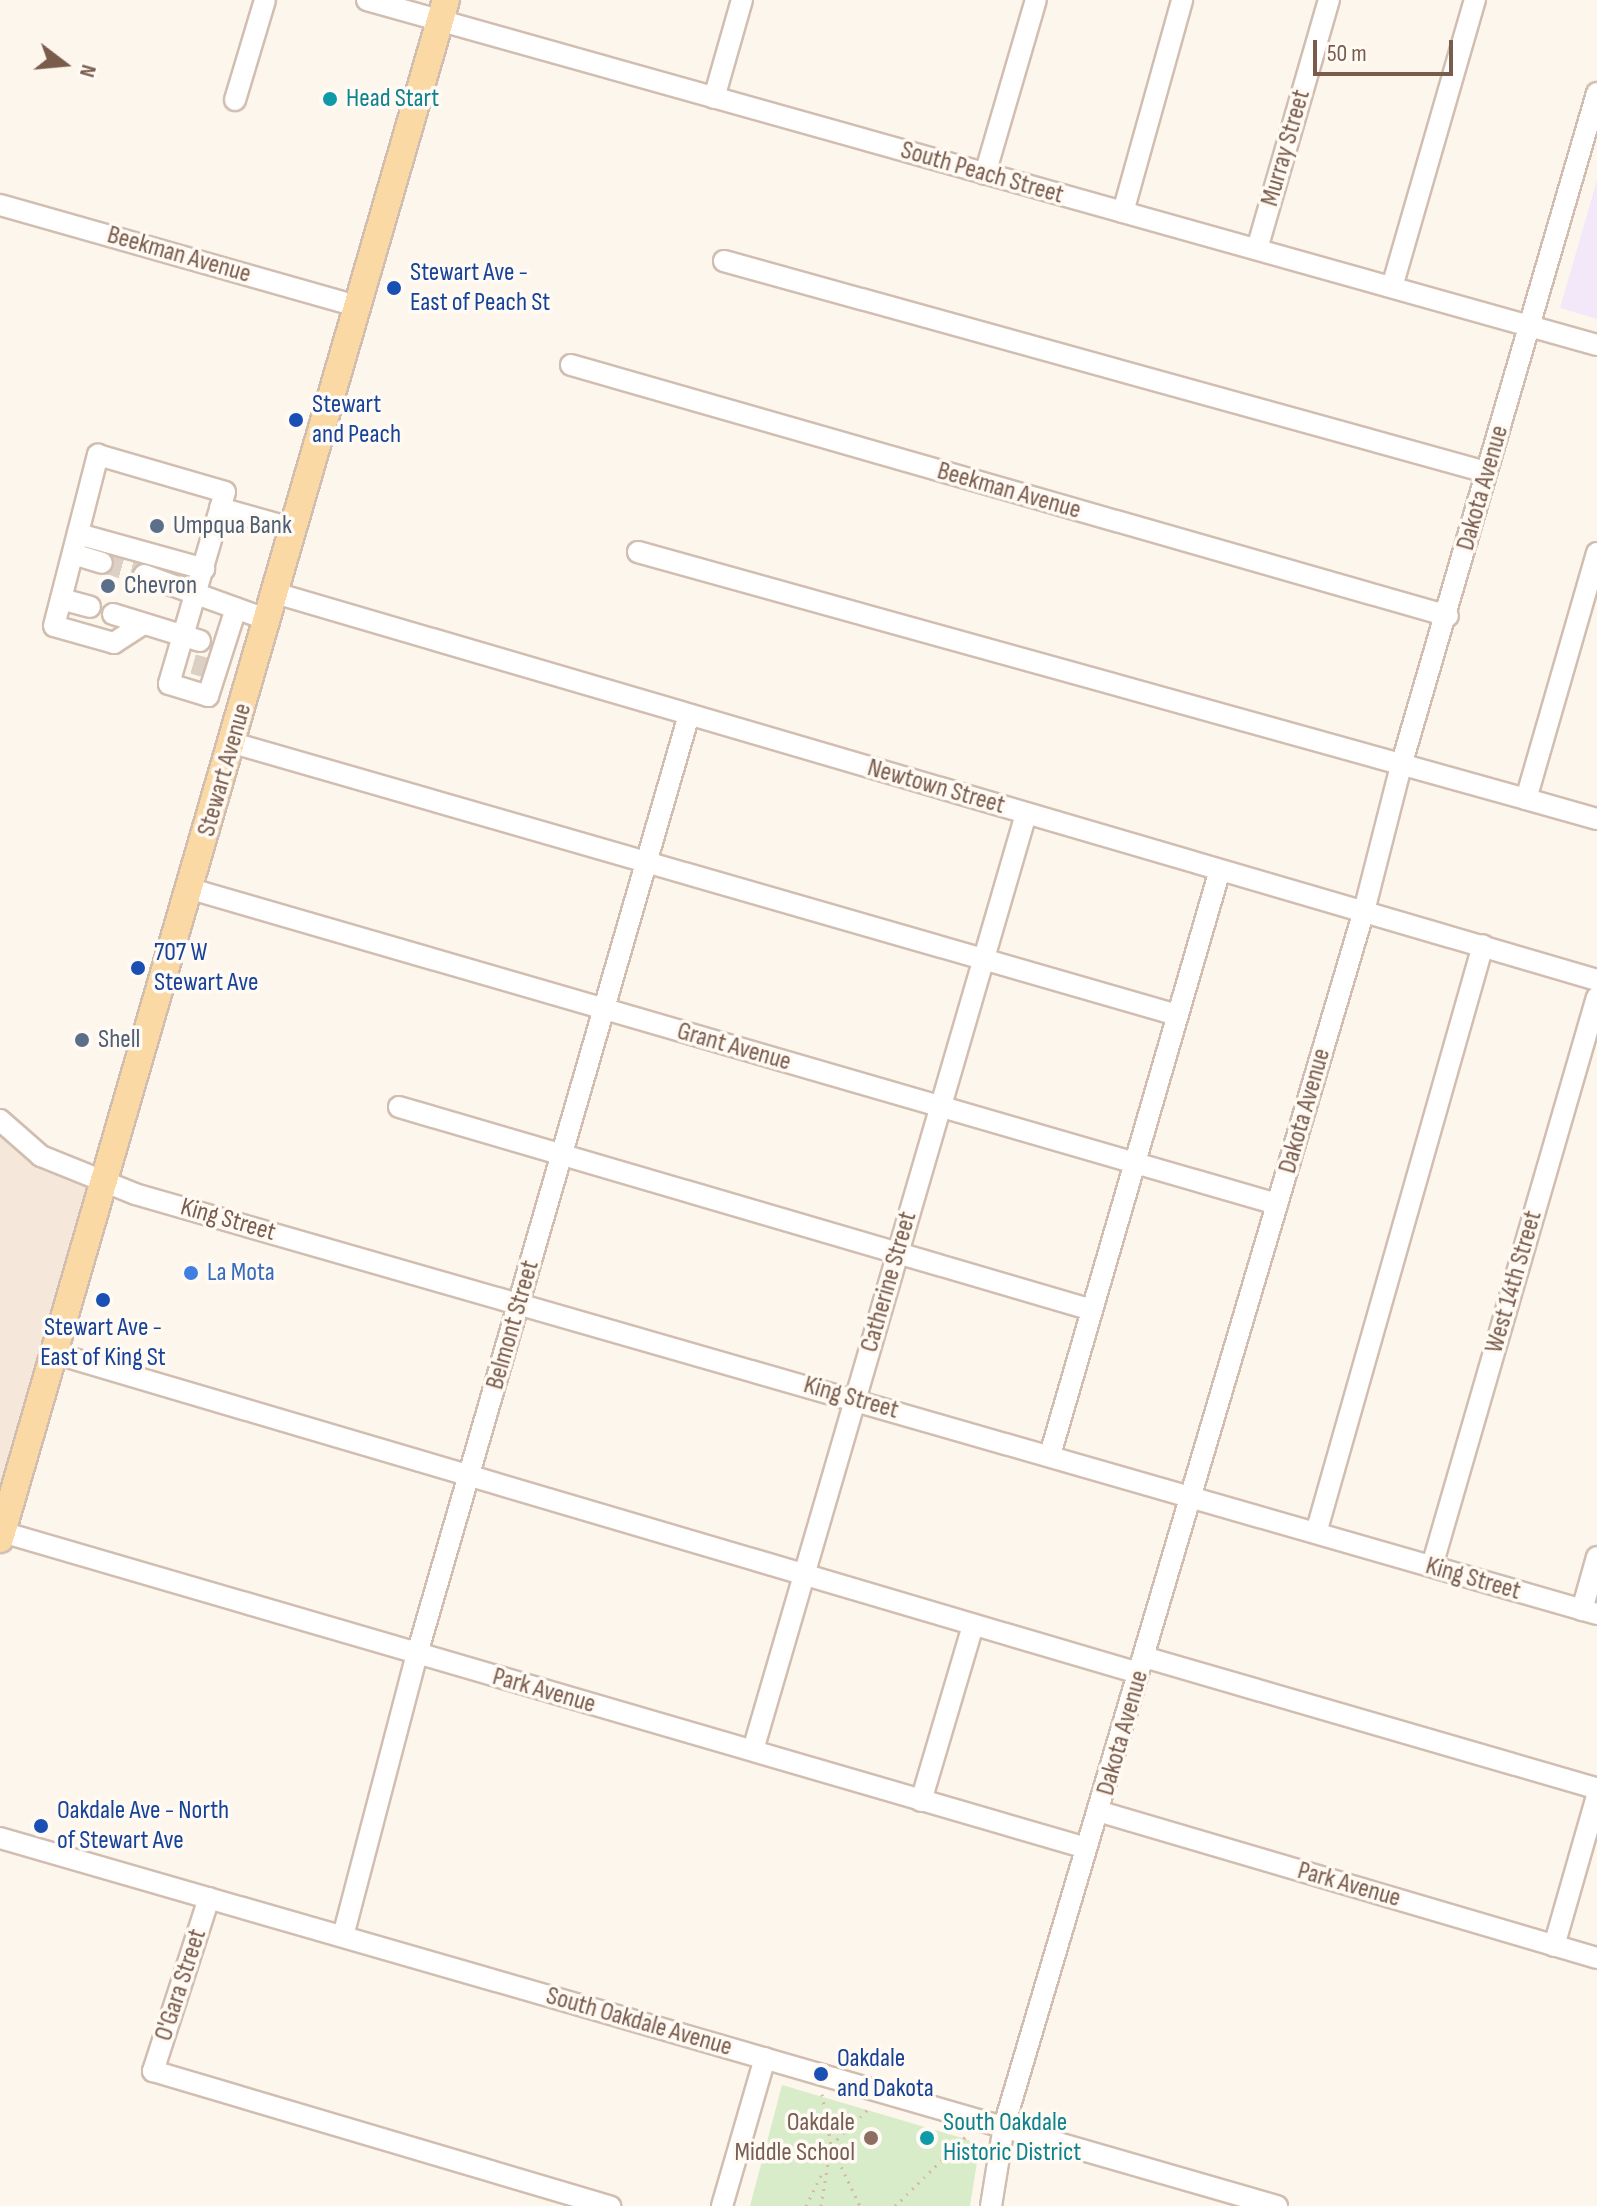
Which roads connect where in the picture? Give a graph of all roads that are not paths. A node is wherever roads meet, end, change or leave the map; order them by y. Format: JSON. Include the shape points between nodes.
{"nodes":[{"id":1,"x":265,"y":0,"type":"edge"},
{"id":2,"x":367,"y":0,"type":"edge"},
{"id":3,"x":742,"y":0,"type":"edge"},
{"id":4,"x":1036,"y":0,"type":"edge"},
{"id":5,"x":1182,"y":0,"type":"edge"},
{"id":6,"x":1329,"y":0,"type":"edge"},
{"id":7,"x":1475,"y":0,"type":"edge"},
{"id":8,"x":443,"y":10,"type":"edge"},
{"id":9,"x":1597,"y":93,"type":"edge"},
{"id":10,"x":714,"y":98,"type":"junction"},
{"id":11,"x":235,"y":100,"type":"dead end"},
{"id":12,"x":985,"y":174,"type":"junction"},
{"id":13,"x":0,"y":205,"type":"edge"},
{"id":14,"x":1123,"y":212,"type":"junction"},
{"id":15,"x":1257,"y":249,"type":"junction"},
{"id":16,"x":724,"y":261,"type":"dead end"},
{"id":17,"x":1392,"y":287,"type":"junction"},
{"id":18,"x":358,"y":306,"type":"junction"},
{"id":19,"x":1530,"y":326,"type":"junction"},
{"id":20,"x":1597,"y":345,"type":"edge"},
{"id":21,"x":571,"y":365,"type":"dead end"},
{"id":22,"x":1486,"y":472,"type":"junction"},
{"id":23,"x":220,"y":508,"type":"junction"},
{"id":24,"x":294,"y":529,"type":"junction"},
{"id":25,"x":76,"y":544,"type":"junction"},
{"id":26,"x":638,"y":552,"type":"dead end"},
{"id":27,"x":1597,"y":553,"type":"edge"},
{"id":28,"x":102,"y":563,"type":"tunnel mouth"},
{"id":29,"x":204,"y":569,"type":"junction"},
{"id":30,"x":144,"y":575,"type":"tunnel mouth"},
{"id":31,"x":275,"y":593,"type":"junction"},
{"id":32,"x":197,"y":595,"type":"junction"},
{"id":33,"x":61,"y":599,"type":"junction"},
{"id":34,"x":90,"y":607,"type":"dead end"},
{"id":35,"x":236,"y":608,"type":"junction"},
{"id":36,"x":113,"y":614,"type":"dead end"},
{"id":37,"x":1448,"y":616,"type":"junction"},
{"id":38,"x":268,"y":620,"type":"junction"},
{"id":39,"x":143,"y":624,"type":"junction"},
{"id":40,"x":206,"y":643,"type":"junction"},
{"id":41,"x":199,"y":666,"type":"junction"},
{"id":42,"x":208,"y":696,"type":"junction"},
{"id":43,"x":243,"y":706,"type":"junction"},
{"id":44,"x":689,"y":715,"type":"junction"},
{"id":45,"x":233,"y":743,"type":"junction"},
{"id":46,"x":1401,"y":766,"type":"junction"},
{"id":47,"x":1526,"y":799,"type":"junction"},
{"id":48,"x":1026,"y":814,"type":"junction"},
{"id":49,"x":1597,"y":819,"type":"edge"},
{"id":50,"x":646,"y":864,"type":"junction"},
{"id":51,"x":1220,"y":870,"type":"junction"},
{"id":52,"x":191,"y":889,"type":"junction"},
{"id":53,"x":1364,"y":911,"type":"junction"},
{"id":54,"x":1483,"y":945,"type":"junction"},
{"id":55,"x":984,"y":961,"type":"junction"},
{"id":56,"x":1597,"y":980,"type":"edge"},
{"id":57,"x":1597,"y":997,"type":"edge"},
{"id":58,"x":604,"y":1009,"type":"junction"},
{"id":59,"x":1177,"y":1015,"type":"junction"},
{"id":60,"x":941,"y":1106,"type":"junction"},
{"id":61,"x":399,"y":1107,"type":"dead end"},
{"id":62,"x":0,"y":1120,"type":"edge"},
{"id":63,"x":562,"y":1152,"type":"junction"},
{"id":64,"x":1134,"y":1162,"type":"junction"},
{"id":65,"x":105,"y":1184,"type":"junction"},
{"id":66,"x":1277,"y":1204,"type":"junction"},
{"id":67,"x":898,"y":1251,"type":"junction"},
{"id":68,"x":520,"y":1303,"type":"junction"},
{"id":69,"x":1089,"y":1309,"type":"junction"},
{"id":70,"x":57,"y":1354,"type":"junction"},
{"id":71,"x":855,"y":1399,"type":"junction"},
{"id":72,"x":1050,"y":1455,"type":"junction"},
{"id":73,"x":469,"y":1479,"type":"junction"},
{"id":74,"x":1192,"y":1497,"type":"junction"},
{"id":75,"x":1316,"y":1533,"type":"junction"},
{"id":76,"x":1,"y":1536,"type":"edge"},
{"id":77,"x":1597,"y":1557,"type":"edge"},
{"id":78,"x":1432,"y":1566,"type":"junction"},
{"id":79,"x":805,"y":1574,"type":"junction"},
{"id":80,"x":1590,"y":1612,"type":"edge"},
{"id":81,"x":973,"y":1625,"type":"junction"},
{"id":82,"x":417,"y":1654,"type":"junction"},
{"id":83,"x":1141,"y":1665,"type":"junction"},
{"id":84,"x":753,"y":1750,"type":"junction"},
{"id":85,"x":1597,"y":1789,"type":"edge"},
{"id":86,"x":1597,"y":1796,"type":"edge"},
{"id":87,"x":921,"y":1801,"type":"junction"},
{"id":88,"x":1101,"y":1812,"type":"junction"},
{"id":89,"x":0,"y":1838,"type":"edge"},
{"id":90,"x":1086,"y":1848,"type":"junction"},
{"id":91,"x":209,"y":1898,"type":"junction"},
{"id":92,"x":343,"y":1936,"type":"junction"},
{"id":93,"x":1554,"y":1946,"type":"junction"},
{"id":94,"x":1597,"y":1958,"type":"edge"},
{"id":95,"x":765,"y":2058,"type":"junction"},
{"id":96,"x":1004,"y":2126,"type":"junction"},
{"id":97,"x":610,"y":2206,"type":"edge"},
{"id":98,"x":722,"y":2206,"type":"edge"},
{"id":99,"x":991,"y":2206,"type":"edge"},
{"id":100,"x":1277,"y":2206,"type":"edge"}],
"edges":[{"from":1,"to":11,"type":"street"},
{"from":2,"to":8,"type":"street","name":"South Peach Street"},
{"from":3,"to":10,"type":"street"},
{"from":4,"to":12,"type":"street"},
{"from":5,"to":14,"type":"street"},
{"from":6,"to":15,"type":"street","name":"Murray Street"},
{"from":7,"to":17,"type":"street"},
{"from":8,"to":10,"type":"street","name":"South Peach Street"},
{"from":8,"to":18,"type":"main road","name":"Stewart Avenue"},
{"from":9,"to":19,"type":"street","name":"Dakota Avenue"},
{"from":10,"to":12,"type":"street","name":"South Peach Street"},
{"from":12,"to":14,"type":"street","name":"South Peach Street"},
{"from":13,"to":18,"type":"street","name":"Beekman Avenue"},
{"from":14,"to":15,"type":"street","name":"South Peach Street"},
{"from":15,"to":17,"type":"street","name":"South Peach Street"},
{"from":16,"to":22,"type":"street"},
{"from":17,"to":19,"type":"street","name":"South Peach Street"},
{"from":18,"to":24,"type":"main road","name":"Stewart Avenue"},
{"from":19,"to":20,"type":"street","name":"South Peach Street"},
{"from":19,"to":22,"type":"street","name":"Dakota Avenue"},
{"from":21,"to":37,"type":"street","name":"Beekman Avenue"},
{"from":22,"to":37,"type":"street","name":"Dakota Avenue"},
{"from":23,"to":24,"type":"street"},
{"from":23,"to":25,"type":"street","via":[[225,492],[98,455]]},
{"from":23,"to":29,"type":"street"},
{"from":24,"to":31,"type":"main road","name":"Stewart Avenue"},
{"from":25,"to":28,"type":"street"},
{"from":25,"to":29,"type":"street"},
{"from":25,"to":33,"type":"street"},
{"from":26,"to":46,"type":"street"},
{"from":27,"to":47,"type":"street"},
{"from":29,"to":32,"type":"street"},
{"from":30,"to":32,"type":"street"},
{"from":31,"to":38,"type":"main road","name":"Stewart Avenue"},
{"from":31,"to":44,"type":"street","name":"Newtown Street"},
{"from":32,"to":35,"type":"street"},
{"from":32,"to":40,"type":"street"},
{"from":33,"to":34,"type":"street"},
{"from":33,"to":39,"type":"street","via":[[54,626],[114,643]]},
{"from":35,"to":38,"type":"street"},
{"from":35,"to":40,"type":"street"},
{"from":36,"to":39,"type":"street"},
{"from":37,"to":46,"type":"street","name":"Dakota Avenue"},
{"from":38,"to":43,"type":"main road","name":"Stewart Avenue"},
{"from":39,"to":40,"type":"street"},
{"from":40,"to":41,"type":"street"},
{"from":40,"to":41,"type":"street"},
{"from":41,"to":42,"type":"street"},
{"from":41,"to":42,"type":"street","via":[[169,684]]},
{"from":42,"to":43,"type":"street"},
{"from":43,"to":45,"type":"main road","name":"Stewart Avenue"},
{"from":44,"to":48,"type":"street","name":"Newtown Street"},
{"from":44,"to":50,"type":"street","name":"Belmont Street"},
{"from":45,"to":50,"type":"street"},
{"from":45,"to":52,"type":"main road","name":"Stewart Avenue"},
{"from":46,"to":47,"type":"street"},
{"from":46,"to":53,"type":"street","name":"Dakota Avenue"},
{"from":47,"to":49,"type":"street"},
{"from":48,"to":51,"type":"street","name":"Newtown Street"},
{"from":48,"to":55,"type":"street","name":"Catherine Street"},
{"from":50,"to":55,"type":"street"},
{"from":50,"to":58,"type":"street","name":"Belmont Street"},
{"from":51,"to":53,"type":"street","name":"Newtown Street"},
{"from":51,"to":59,"type":"street"},
{"from":52,"to":58,"type":"street","name":"Grant Avenue"},
{"from":52,"to":65,"type":"main road","name":"Stewart Avenue"},
{"from":53,"to":54,"type":"street","name":"Newtown Street"},
{"from":53,"to":66,"type":"street","name":"Dakota Avenue"},
{"from":54,"to":56,"type":"street","name":"Newtown Street"},
{"from":54,"to":75,"type":"street"},
{"from":55,"to":59,"type":"street"},
{"from":55,"to":60,"type":"street","name":"Catherine Street"},
{"from":57,"to":78,"type":"street","name":"West 14th Street"},
{"from":58,"to":60,"type":"street","name":"Grant Avenue"},
{"from":58,"to":63,"type":"street","name":"Belmont Street"},
{"from":59,"to":64,"type":"street"},
{"from":60,"to":64,"type":"street","name":"Grant Avenue"},
{"from":60,"to":67,"type":"street","name":"Catherine Street"},
{"from":61,"to":63,"type":"street"},
{"from":62,"to":65,"type":"street","name":"King Street","via":[[41,1156]]},
{"from":63,"to":67,"type":"street"},
{"from":63,"to":68,"type":"street","name":"Belmont Street"},
{"from":64,"to":66,"type":"street","name":"Grant Avenue"},
{"from":64,"to":69,"type":"street"},
{"from":65,"to":68,"type":"street","name":"King Street"},
{"from":65,"to":70,"type":"main road","name":"Stewart Avenue"},
{"from":66,"to":74,"type":"street","name":"Dakota Avenue"},
{"from":67,"to":69,"type":"street"},
{"from":67,"to":71,"type":"street","name":"Catherine Street"},
{"from":68,"to":71,"type":"street","name":"King Street"},
{"from":68,"to":73,"type":"street","name":"Belmont Street"},
{"from":69,"to":72,"type":"street"},
{"from":70,"to":73,"type":"street"},
{"from":70,"to":76,"type":"main road","name":"Stewart Avenue"},
{"from":71,"to":72,"type":"street","name":"King Street"},
{"from":71,"to":79,"type":"street","name":"Catherine Street"},
{"from":72,"to":74,"type":"street","name":"King Street"},
{"from":73,"to":79,"type":"street"},
{"from":73,"to":82,"type":"street","name":"Belmont Street"},
{"from":74,"to":75,"type":"street","name":"King Street"},
{"from":74,"to":83,"type":"street","name":"Dakota Avenue"},
{"from":75,"to":78,"type":"street","name":"King Street"},
{"from":76,"to":82,"type":"street","name":"Park Avenue"},
{"from":77,"to":80,"type":"street"},
{"from":78,"to":80,"type":"street","name":"King Street"},
{"from":79,"to":81,"type":"street"},
{"from":79,"to":84,"type":"street","name":"Catherine Street"},
{"from":81,"to":83,"type":"street"},
{"from":81,"to":87,"type":"street"},
{"from":82,"to":84,"type":"street","name":"Park Avenue"},
{"from":82,"to":92,"type":"street","name":"Belmont Street"},
{"from":83,"to":85,"type":"street"},
{"from":83,"to":88,"type":"street","name":"Dakota Avenue"},
{"from":84,"to":87,"type":"street","name":"Park Avenue"},
{"from":86,"to":93,"type":"street"},
{"from":87,"to":90,"type":"street","name":"Park Avenue"},
{"from":88,"to":90,"type":"street","name":"Dakota Avenue"},
{"from":88,"to":93,"type":"street","name":"Park Avenue"},
{"from":89,"to":91,"type":"street","name":"South Oakdale Avenue"},
{"from":90,"to":96,"type":"street","name":"Dakota Avenue"},
{"from":91,"to":92,"type":"street","name":"South Oakdale Avenue"},
{"from":91,"to":97,"type":"street","name":"O'Gara Street","via":[[153,2071]]},
{"from":92,"to":95,"type":"street","name":"South Oakdale Avenue"},
{"from":93,"to":94,"type":"street","name":"Park Avenue"},
{"from":95,"to":96,"type":"street","name":"South Oakdale Avenue"},
{"from":95,"to":98,"type":"street"},
{"from":96,"to":99,"type":"street","name":"Dakota Avenue"},
{"from":96,"to":100,"type":"street","name":"South Oakdale Avenue"}]}
